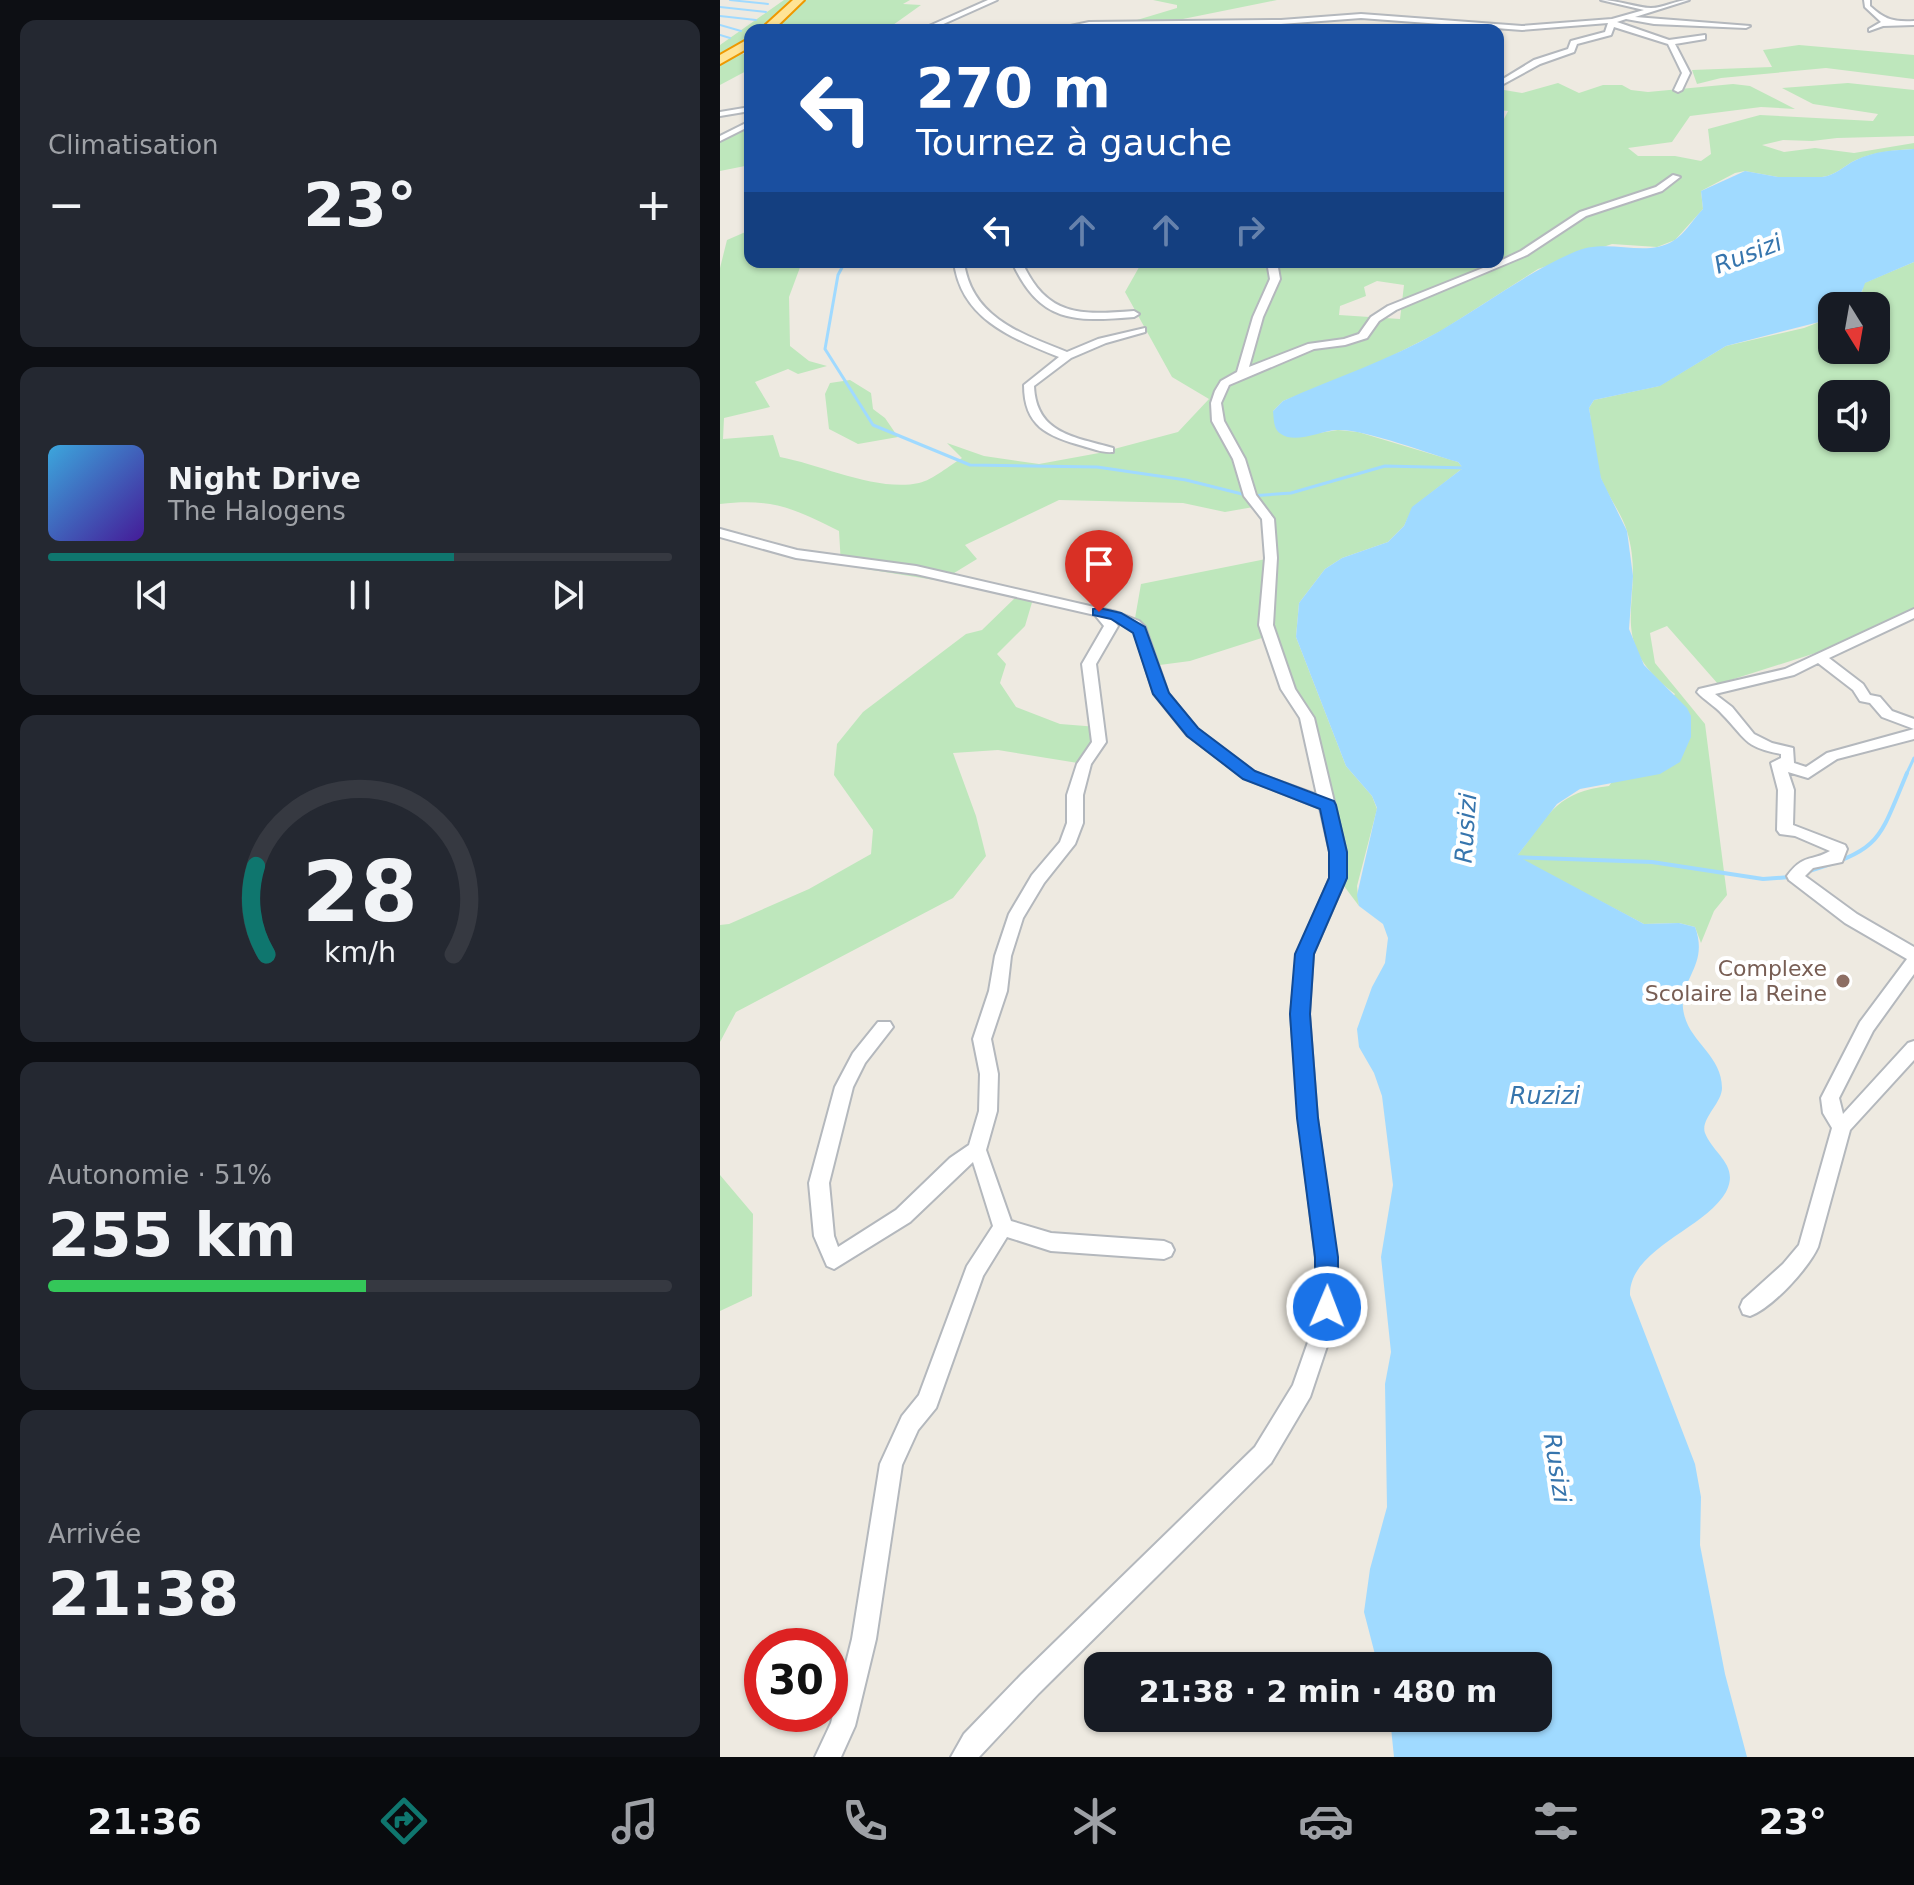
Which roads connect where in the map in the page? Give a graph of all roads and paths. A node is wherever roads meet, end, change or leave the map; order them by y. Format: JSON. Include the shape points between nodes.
{"nodes":[{"id":1,"x":799,"y":0,"type":"edge"},
{"id":2,"x":994,"y":0,"type":"edge"},
{"id":3,"x":1604,"y":0,"type":"edge"},
{"id":4,"x":1686,"y":0,"type":"edge"},
{"id":5,"x":1867,"y":0,"type":"edge"},
{"id":6,"x":1654,"y":7,"type":"junction"},
{"id":7,"x":1623,"y":17,"type":"junction"},
{"id":8,"x":1292,"y":21,"type":"junction"},
{"id":9,"x":1612,"y":21,"type":"junction"},
{"id":10,"x":1914,"y":23,"type":"edge"},
{"id":11,"x":773,"y":24,"type":"edge"},
{"id":12,"x":938,"y":24,"type":"edge"},
{"id":13,"x":1089,"y":24,"type":"edge"},
{"id":14,"x":1281,"y":24,"type":"edge"},
{"id":15,"x":1453,"y":24,"type":"edge"},
{"id":16,"x":1891,"y":24,"type":"junction"},
{"id":17,"x":1746,"y":26,"type":"dead end"},
{"id":18,"x":1504,"y":27,"type":"edge"},
{"id":19,"x":1522,"y":28,"type":"junction"},
{"id":20,"x":1871,"y":30,"type":"dead end"},
{"id":21,"x":1599,"y":36,"type":"junction"},
{"id":22,"x":1702,"y":37,"type":"dead end"},
{"id":23,"x":1671,"y":42,"type":"junction"},
{"id":24,"x":744,"y":46,"type":"edge"},
{"id":25,"x":720,"y":60,"type":"edge"},
{"id":26,"x":1504,"y":81,"type":"edge"},
{"id":27,"x":1678,"y":90,"type":"dead end"},
{"id":28,"x":744,"y":110,"type":"edge"},
{"id":29,"x":720,"y":114,"type":"edge"},
{"id":30,"x":744,"y":126,"type":"edge"},
{"id":31,"x":720,"y":139,"type":"edge"},
{"id":32,"x":1676,"y":177,"type":"dead end"},
{"id":33,"x":1504,"y":261,"type":"edge"},
{"id":34,"x":959,"y":268,"type":"edge"},
{"id":35,"x":1021,"y":268,"type":"edge"},
{"id":36,"x":1273,"y":268,"type":"edge"},
{"id":37,"x":1488,"y":268,"type":"edge"},
{"id":38,"x":1134,"y":314,"type":"dead end"},
{"id":39,"x":1141,"y":330,"type":"dead end"},
{"id":40,"x":1067,"y":356,"type":"junction"},
{"id":41,"x":1242,"y":374,"type":"junction"},
{"id":42,"x":1109,"y":450,"type":"dead end"},
{"id":43,"x":720,"y":533,"type":"edge"},
{"id":44,"x":1099,"y":612,"type":"junction"},
{"id":45,"x":1914,"y":613,"type":"edge"},
{"id":46,"x":1821,"y":659,"type":"junction"},
{"id":47,"x":1914,"y":724,"type":"edge"},
{"id":48,"x":1914,"y":734,"type":"edge"},
{"id":49,"x":1778,"y":763,"type":"junction"},
{"id":50,"x":1328,"y":805,"type":"junction"},
{"id":51,"x":1914,"y":958,"type":"edge"},
{"id":52,"x":884,"y":1027,"type":"dead end"},
{"id":53,"x":1914,"y":1048,"type":"edge"},
{"id":54,"x":1842,"y":1127,"type":"junction"},
{"id":55,"x":977,"y":1150,"type":"junction"},
{"id":56,"x":1003,"y":1227,"type":"junction"},
{"id":57,"x":1164,"y":1250,"type":"dead end"},
{"id":58,"x":1750,"y":1307,"type":"dead end"},
{"id":59,"x":828,"y":1757,"type":"edge"},
{"id":60,"x":964,"y":1757,"type":"edge"}],
"edges":[{"from":1,"to":11,"type":"highway"},
{"from":2,"to":12,"type":"street"},
{"from":3,"to":6,"type":"street"},
{"from":4,"to":6,"type":"street"},
{"from":5,"to":16,"type":"street","via":[[1873,13]]},
{"from":6,"to":7,"type":"street"},
{"from":7,"to":9,"type":"street"},
{"from":7,"to":17,"type":"street"},
{"from":8,"to":13,"type":"street"},
{"from":8,"to":14,"type":"street"},
{"from":8,"to":15,"type":"street","via":[[1361,16]]},
{"from":9,"to":19,"type":"street"},
{"from":9,"to":21,"type":"street","via":[[1610,30]]},
{"from":9,"to":23,"type":"street","via":[[1638,35]]},
{"from":10,"to":16,"type":"street"},
{"from":16,"to":20,"type":"street"},
{"from":18,"to":19,"type":"street"},
{"from":19,"to":21,"type":"street"},
{"from":21,"to":26,"type":"street","via":[[1574,43],[1571,50]]},
{"from":22,"to":23,"type":"street"},
{"from":23,"to":27,"type":"street","via":[[1686,73]]},
{"from":24,"to":25,"type":"highway"},
{"from":28,"to":29,"type":"street"},
{"from":30,"to":31,"type":"street"},
{"from":32,"to":33,"type":"street","via":[[1659,189],[1583,214]]},
{"from":34,"to":40,"type":"street","via":[[973,300],[998,326]]},
{"from":35,"to":38,"type":"street","via":[[1039,299],[1053,309],[1089,318]]},
{"from":36,"to":41,"type":"street","via":[[1275,279]]},
{"from":37,"to":41,"type":"street","via":[[1385,311],[1363,336],[1312,346]]},
{"from":39,"to":40,"type":"street"},
{"from":40,"to":42,"type":"street","via":[[1029,385],[1030,411],[1050,430]]},
{"from":41,"to":50,"type":"street","via":[[1220,391],[1218,421],[1239,459],[1250,496],[1268,519],[1266,625],[1288,689],[1307,718]]},
{"from":43,"to":44,"type":"street","via":[[796,554],[916,570]]},
{"from":44,"to":50,"type":"street","via":[[1140,630],[1161,694],[1192,732],[1249,775]]},
{"from":44,"to":55,"type":"street","via":[[1111,626],[1089,664],[1099,742],[1084,764],[1067,844],[1015,918],[1003,956],[982,1039],[989,1074],[988,1111]]},
{"from":45,"to":46,"type":"street"},
{"from":46,"to":47,"type":"street","via":[[1887,714]]},
{"from":46,"to":49,"type":"street","via":[[1704,692],[1749,737],[1788,751],[1788,761]]},
{"from":48,"to":49,"type":"street","via":[[1821,760],[1808,773]]},
{"from":49,"to":51,"type":"street","via":[[1786,790],[1785,830],[1840,852],[1836,858],[1808,863],[1795,876],[1808,891]]},
{"from":50,"to":60,"type":"street","via":[[1338,878],[1305,954],[1300,1014],[1329,1284],[1317,1355],[1263,1455],[1030,1684]]},
{"from":51,"to":54,"type":"street","via":[[1866,1027],[1830,1098]]},
{"from":52,"to":55,"type":"street","via":[[844,1087],[819,1183],[824,1236],[834,1260],[903,1216],[959,1159]]},
{"from":53,"to":54,"type":"street"},
{"from":54,"to":58,"type":"street","via":[[1801,1263]]},
{"from":55,"to":56,"type":"street"},
{"from":56,"to":57,"type":"street","via":[[1051,1242]]},
{"from":56,"to":59,"type":"street","via":[[974,1272],[928,1401],[910,1423],[891,1464],[864,1639],[843,1726]]}]}
